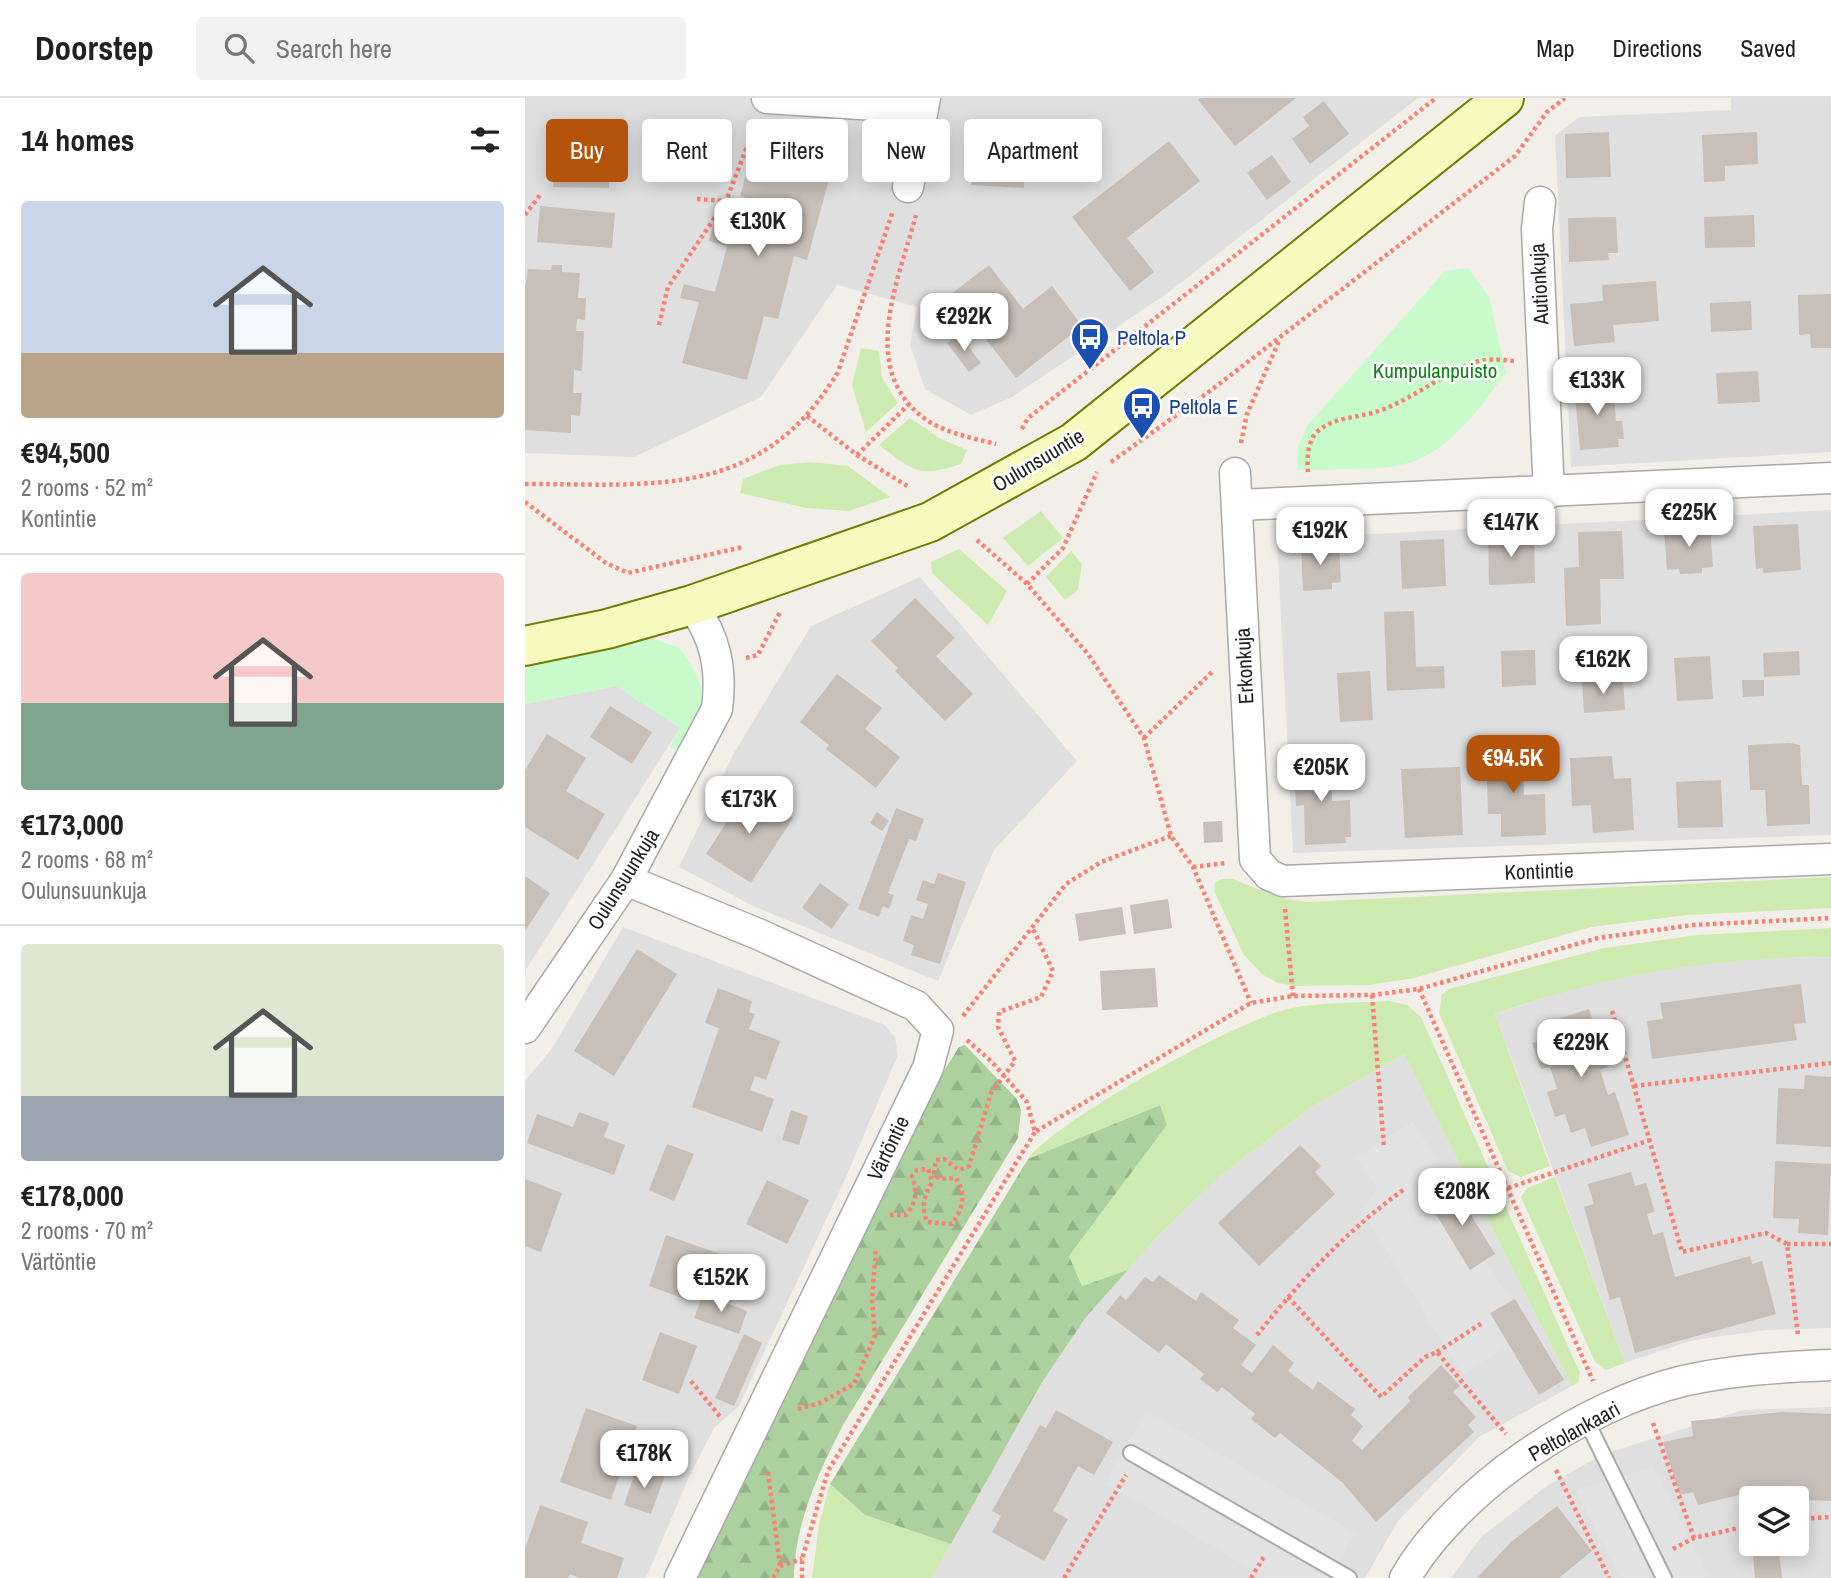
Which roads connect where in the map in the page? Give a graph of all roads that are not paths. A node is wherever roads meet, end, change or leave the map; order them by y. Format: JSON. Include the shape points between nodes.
{"nodes":[{"id":1,"x":1504,"y":98,"type":"edge"},
{"id":2,"x":923,"y":103,"type":"edge"},
{"id":3,"x":759,"y":105,"type":"edge"},
{"id":4,"x":908,"y":187,"type":"road end"},
{"id":5,"x":1540,"y":202,"type":"dead end"},
{"id":6,"x":1235,"y":473,"type":"road end"},
{"id":7,"x":1831,"y":478,"type":"edge"},
{"id":8,"x":1549,"y":493,"type":"junction"},
{"id":9,"x":1238,"y":505,"type":"junction"},
{"id":10,"x":692,"y":605,"type":"junction"},
{"id":11,"x":525,"y":646,"type":"edge"},
{"id":12,"x":1831,"y":859,"type":"edge"},
{"id":13,"x":626,"y":880,"type":"junction"},
{"id":14,"x":1283,"y":881,"type":"joint"},
{"id":15,"x":525,"y":1028,"type":"edge"},
{"id":16,"x":1831,"y":1365,"type":"edge"},
{"id":17,"x":1596,"y":1414,"type":"junction"},
{"id":18,"x":1134,"y":1454,"type":"road end"},
{"id":19,"x":680,"y":1578,"type":"edge"},
{"id":20,"x":1349,"y":1578,"type":"edge"},
{"id":21,"x":1405,"y":1578,"type":"edge"},
{"id":22,"x":1664,"y":1578,"type":"edge"}],
"edges":[{"from":1,"to":10,"type":"main road","name":"Oulunsuuntie","via":[[1074,442],[930,522]]},
{"from":2,"to":3,"type":"street"},
{"from":2,"to":4,"type":"street"},
{"from":5,"to":8,"type":"street","name":"Autionkuja","via":[[1537,229]]},
{"from":6,"to":9,"type":"street","name":"Erkonkuja"},
{"from":7,"to":8,"type":"street"},
{"from":8,"to":9,"type":"street"},
{"from":9,"to":14,"type":"street","name":"Erkonkuja","via":[[1255,859],[1269,875]]},
{"from":10,"to":11,"type":"main road","name":"Oulunsuuntie"},
{"from":10,"to":13,"type":"street","name":"Oulunsuunkuja","via":[[709,629],[720,685],[717,709]]},
{"from":12,"to":14,"type":"street","name":"Kontintie"},
{"from":13,"to":15,"type":"street","name":"Oulunsuunkuja"},
{"from":13,"to":19,"type":"street","name":"Värtöntie","via":[[916,1006],[938,1030],[927,1068]]},
{"from":16,"to":17,"type":"street","name":"Peltolankaari","via":[[1762,1367],[1681,1382]]},
{"from":17,"to":21,"type":"street","name":"Peltolankaari","via":[[1548,1441],[1476,1496],[1437,1534]]},
{"from":17,"to":22,"type":"lane"},
{"from":18,"to":20,"type":"lane"}]}
